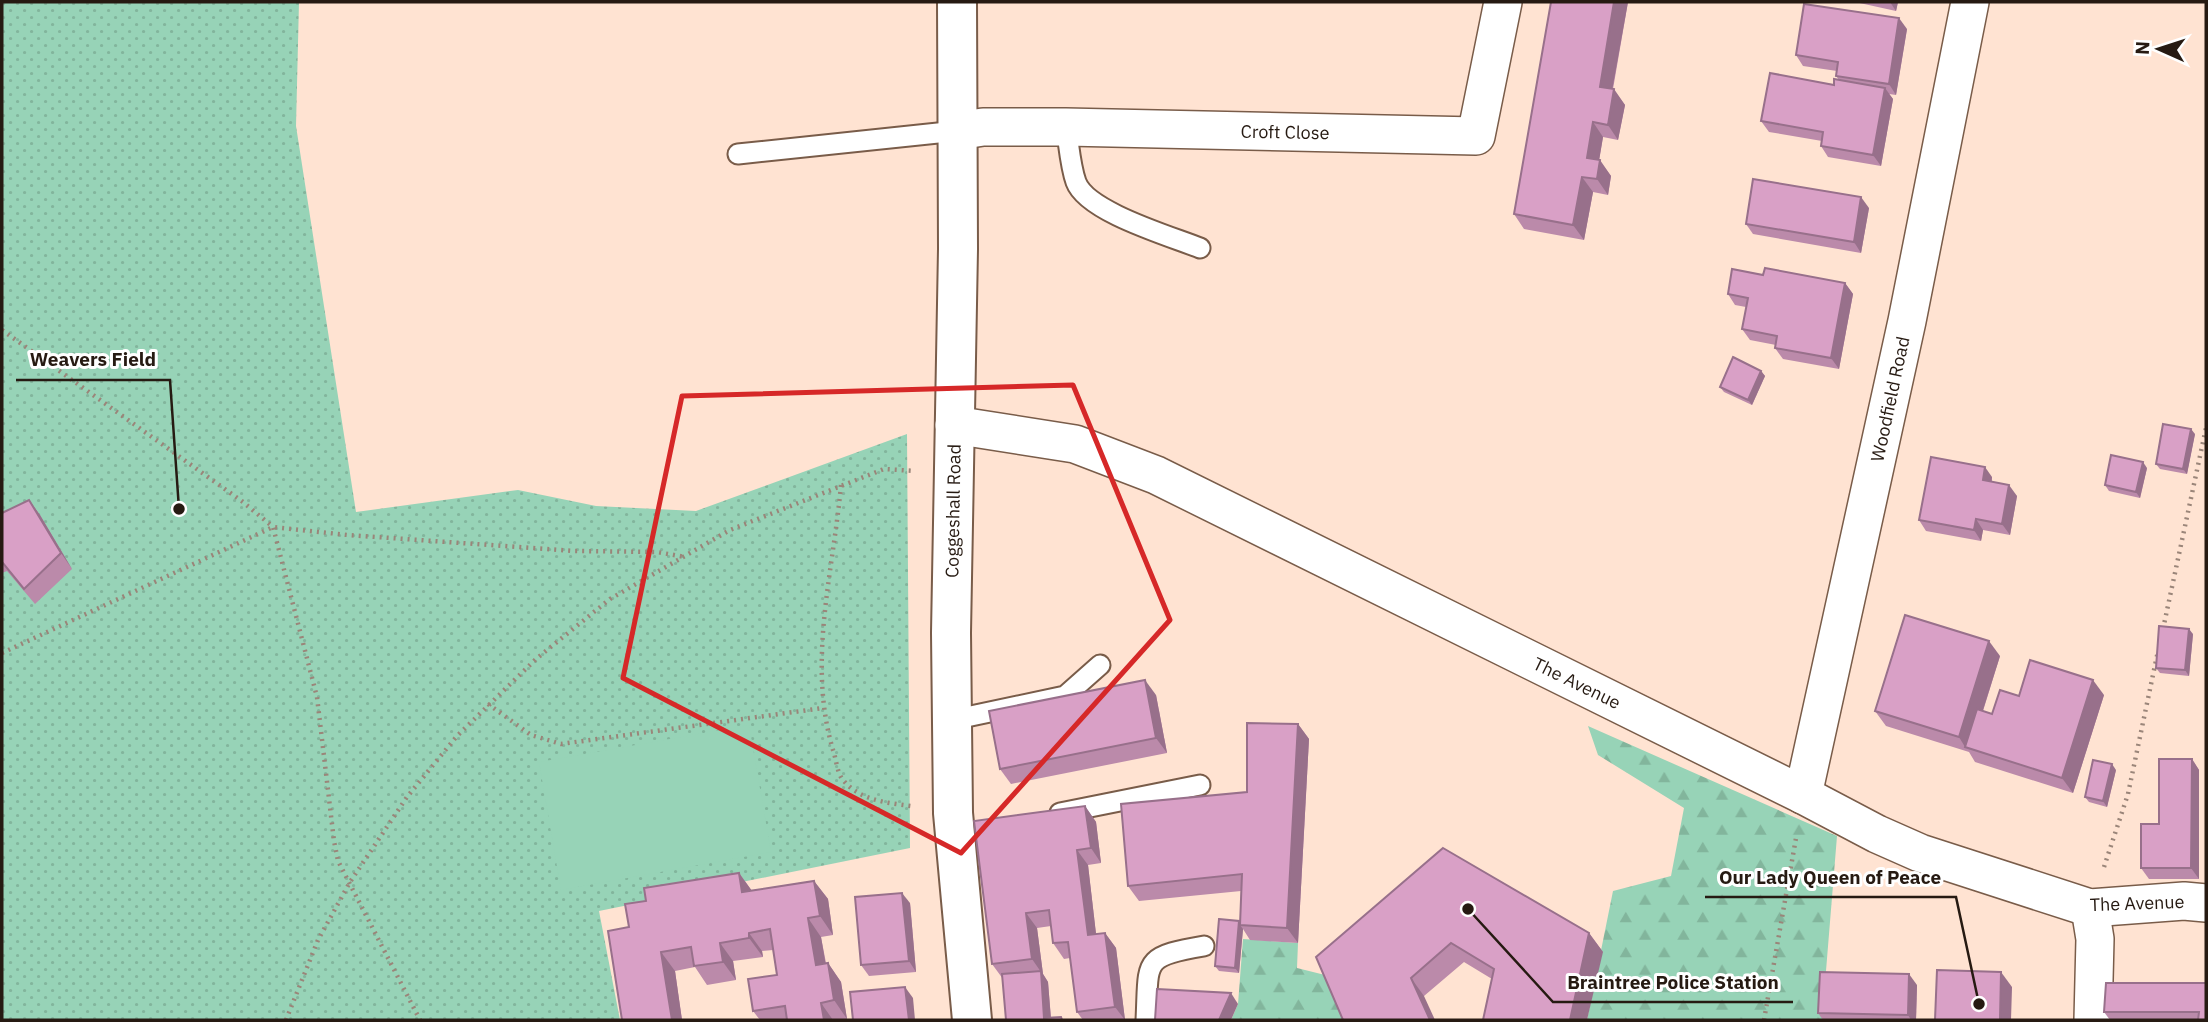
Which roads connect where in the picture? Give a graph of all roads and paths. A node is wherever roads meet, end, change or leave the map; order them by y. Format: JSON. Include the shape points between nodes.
{"nodes":[{"id":1,"x":957,"y":2,"type":"edge"},
{"id":2,"x":1503,"y":2,"type":"edge"},
{"id":3,"x":1970,"y":2,"type":"edge"},
{"id":4,"x":1066,"y":127,"type":"junction"},
{"id":5,"x":957,"y":131,"type":"junction"},
{"id":6,"x":737,"y":155,"type":"dead end"},
{"id":7,"x":1200,"y":248,"type":"dead end"},
{"id":8,"x":2,"y":330,"type":"edge"},
{"id":9,"x":954,"y":425,"type":"junction"},
{"id":10,"x":2206,"y":428,"type":"edge"},
{"id":11,"x":954,"y":472,"type":"junction"},
{"id":12,"x":841,"y":485,"type":"junction"},
{"id":13,"x":273,"y":527,"type":"junction"},
{"id":14,"x":685,"y":557,"type":"junction"},
{"id":15,"x":2,"y":653,"type":"edge"},
{"id":16,"x":1100,"y":666,"type":"dead end"},
{"id":17,"x":488,"y":704,"type":"junction"},
{"id":18,"x":822,"y":708,"type":"junction"},
{"id":19,"x":952,"y":720,"type":"junction"},
{"id":20,"x":1200,"y":785,"type":"dead end"},
{"id":21,"x":1803,"y":795,"type":"junction"},
{"id":22,"x":1044,"y":816,"type":"edge"},
{"id":23,"x":961,"y":826,"type":"junction"},
{"id":24,"x":350,"y":882,"type":"junction"},
{"id":25,"x":2206,"y":902,"type":"edge"},
{"id":26,"x":2090,"y":908,"type":"junction"},
{"id":27,"x":1204,"y":946,"type":"dead end"},
{"id":28,"x":286,"y":1020,"type":"edge"},
{"id":29,"x":420,"y":1020,"type":"edge"},
{"id":30,"x":972,"y":1020,"type":"edge"},
{"id":31,"x":1146,"y":1020,"type":"edge"},
{"id":32,"x":1764,"y":1020,"type":"edge"},
{"id":33,"x":2093,"y":1020,"type":"edge"}],
"edges":[{"from":1,"to":5,"type":"main road","name":"Coggeshall Road"},
{"from":2,"to":4,"type":"street","name":"Croft Close","via":[[1476,136]]},
{"from":3,"to":21,"type":"street","name":"Woodfield Road","via":[[1907,321]]},
{"from":4,"to":5,"type":"street","name":"Croft Close"},
{"from":4,"to":7,"type":"lane","via":[[1076,182],[1085,197]]},
{"from":5,"to":6,"type":"lane"},
{"from":5,"to":9,"type":"main road","name":"Coggeshall Road"},
{"from":8,"to":13,"type":"path"},
{"from":9,"to":11,"type":"main road","name":"Coggeshall Road"},
{"from":9,"to":21,"type":"street","name":"The Avenue","via":[[1075,444],[1156,475]]},
{"from":10,"to":26,"type":"path","via":[[2128,794]]},
{"from":11,"to":12,"type":"path","via":[[884,469]]},
{"from":11,"to":19,"type":"main road","name":"Coggeshall Road"},
{"from":12,"to":14,"type":"path","via":[[730,530]]},
{"from":12,"to":18,"type":"path","via":[[822,638]]},
{"from":13,"to":14,"type":"path"},
{"from":13,"to":15,"type":"path"},
{"from":13,"to":24,"type":"path","via":[[317,697],[338,861]]},
{"from":14,"to":17,"type":"path","via":[[610,599]]},
{"from":16,"to":19,"type":"lane","via":[[1065,696]]},
{"from":17,"to":18,"type":"path","via":[[531,735],[561,744]]},
{"from":17,"to":24,"type":"path","via":[[407,797]]},
{"from":18,"to":23,"type":"path","via":[[842,779],[871,800]]},
{"from":19,"to":23,"type":"main road","name":"Coggeshall Road"},
{"from":20,"to":22,"type":"lane"},
{"from":21,"to":26,"type":"street","name":"The Avenue","via":[[1920,853]]},
{"from":21,"to":32,"type":"path"},
{"from":23,"to":30,"type":"main road","name":"Coggeshall Road"},
{"from":24,"to":28,"type":"path","via":[[318,940]]},
{"from":24,"to":29,"type":"path"},
{"from":25,"to":26,"type":"street","name":"The Avenue"},
{"from":26,"to":33,"type":"street","via":[[2095,939]]},
{"from":27,"to":31,"type":"lane","via":[[1167,953],[1150,966]]}]}
